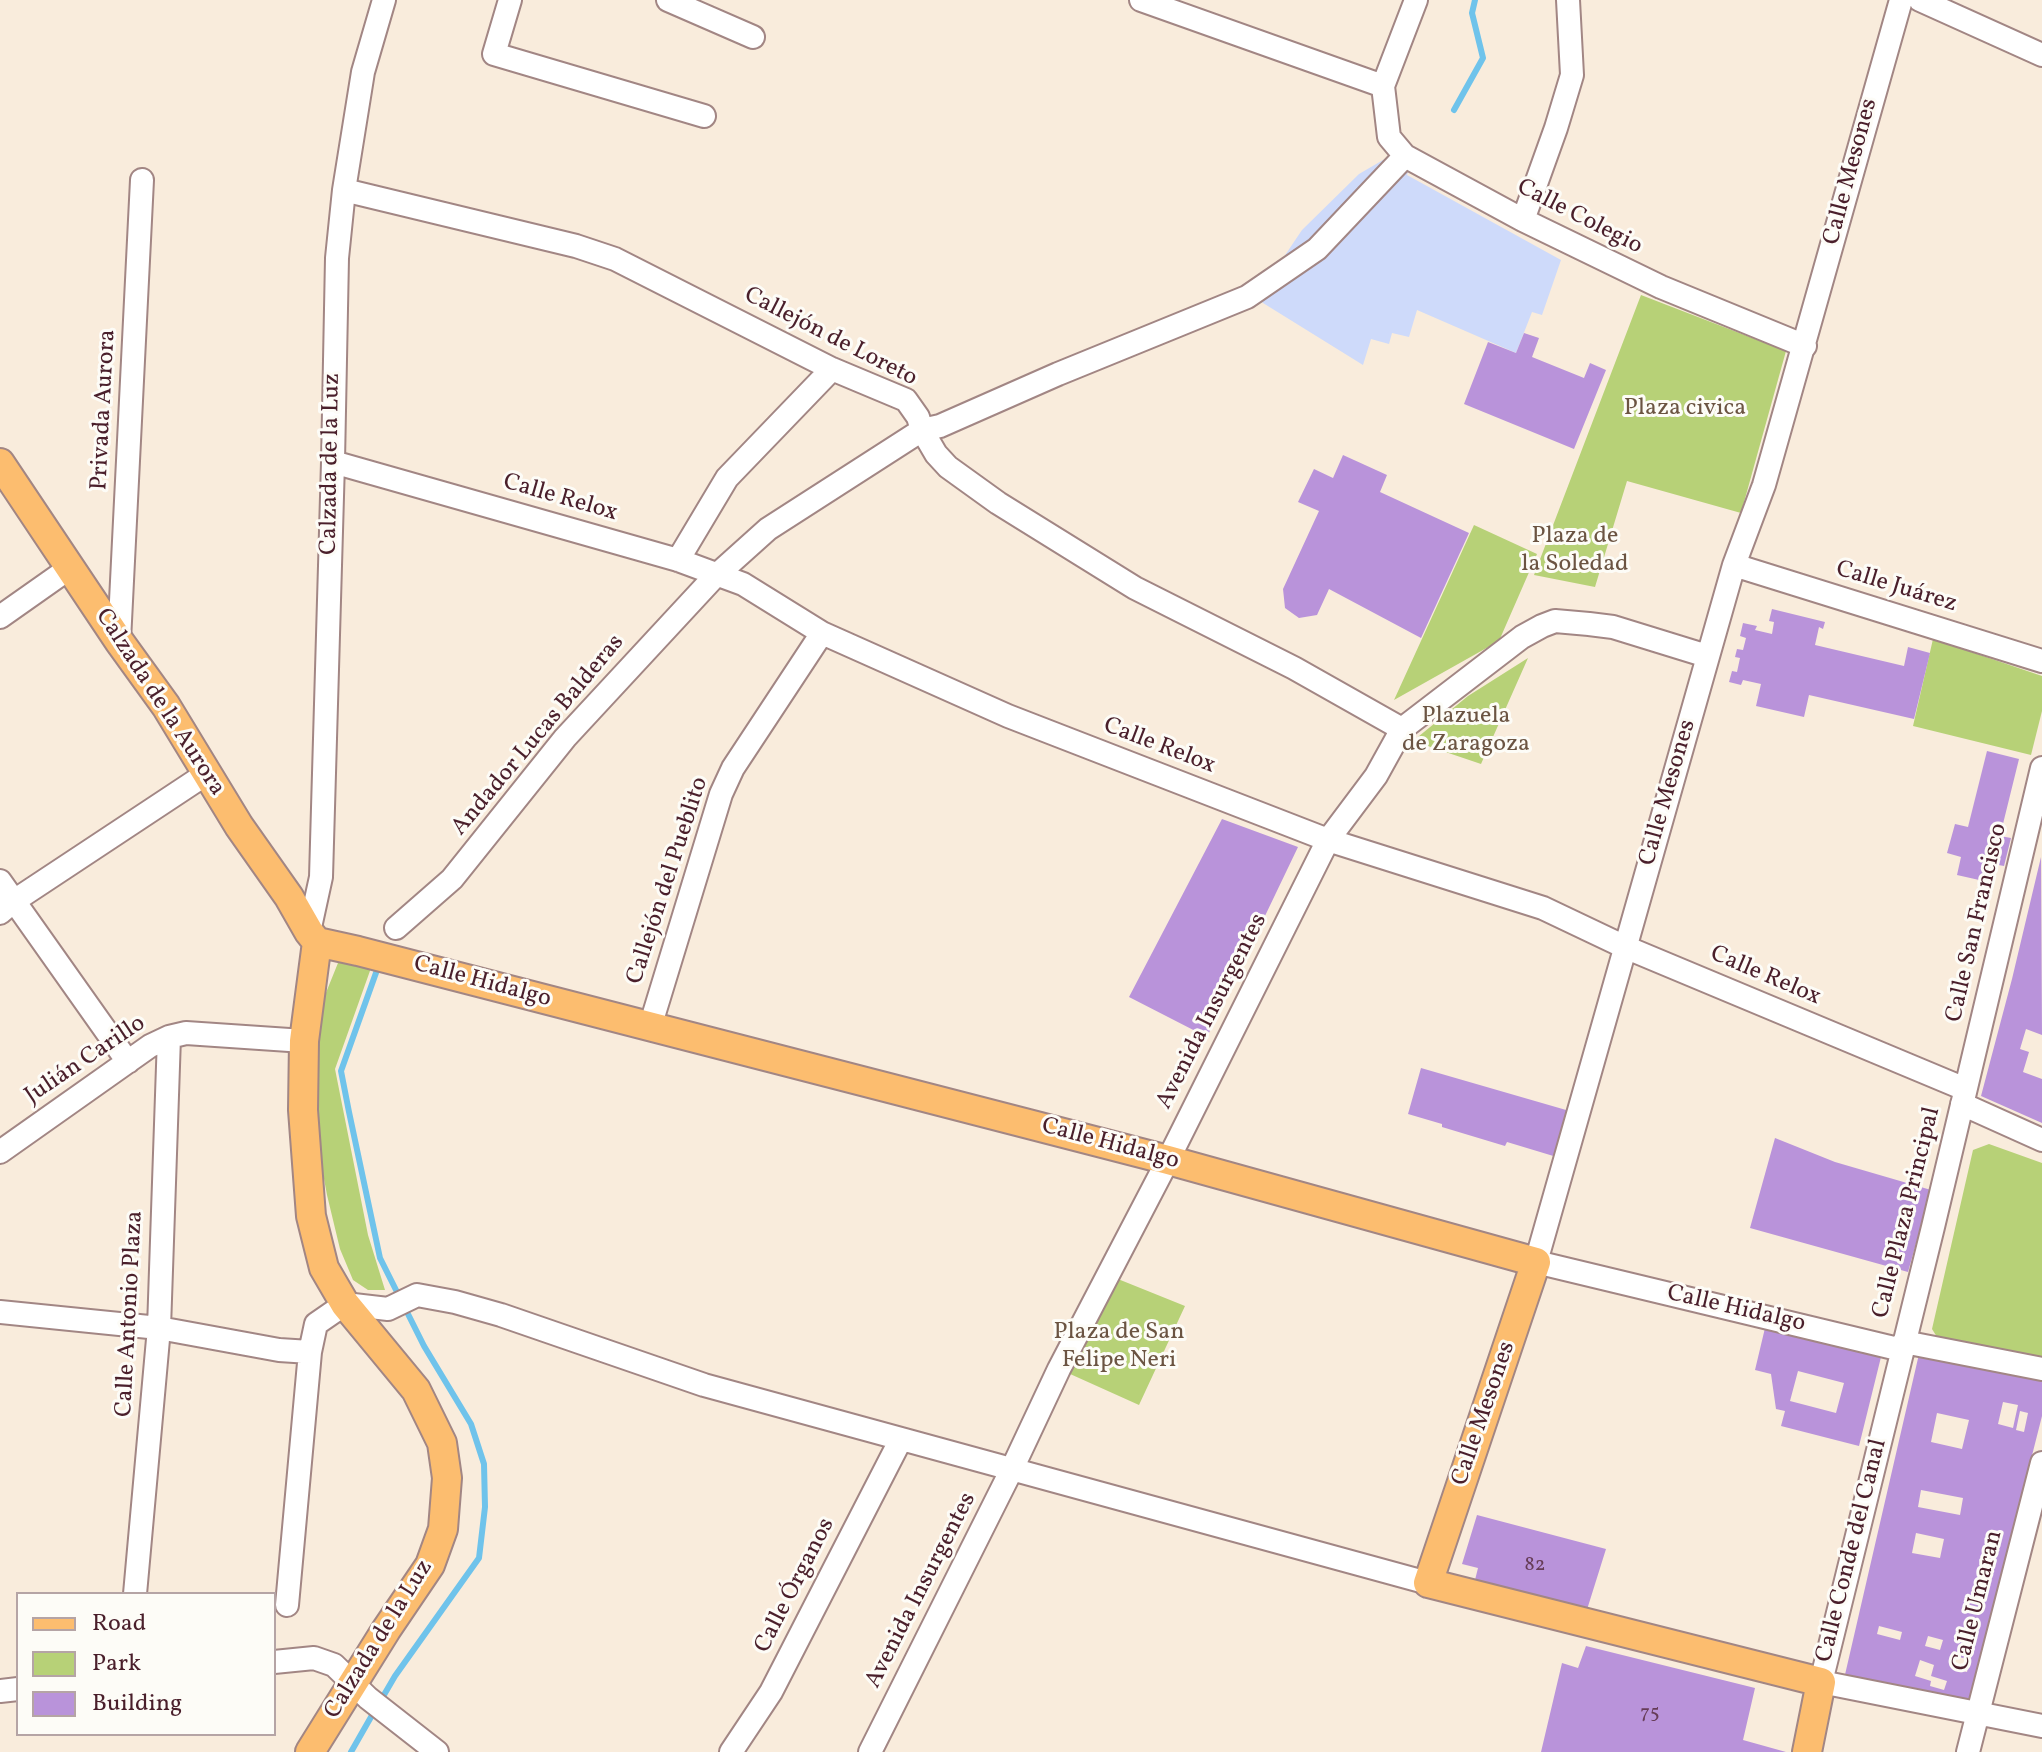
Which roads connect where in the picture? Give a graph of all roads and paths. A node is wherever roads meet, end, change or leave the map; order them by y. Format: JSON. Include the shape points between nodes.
{"nodes":[{"id":1,"x":384,"y":0,"type":"edge"},
{"id":2,"x":510,"y":0,"type":"edge"},
{"id":3,"x":668,"y":0,"type":"edge"},
{"id":4,"x":1141,"y":0,"type":"edge"},
{"id":5,"x":1416,"y":0,"type":"edge"},
{"id":6,"x":1568,"y":0,"type":"edge"},
{"id":7,"x":1901,"y":0,"type":"edge"},
{"id":8,"x":1920,"y":0,"type":"edge"},
{"id":9,"x":753,"y":37,"type":"dead end"},
{"id":10,"x":2042,"y":55,"type":"edge"},
{"id":11,"x":1383,"y":86,"type":"junction"},
{"id":12,"x":704,"y":116,"type":"dead end"},
{"id":13,"x":1405,"y":156,"type":"junction"},
{"id":14,"x":142,"y":180,"type":"dead end"},
{"id":15,"x":344,"y":190,"type":"junction"},
{"id":16,"x":1523,"y":220,"type":"junction"},
{"id":17,"x":1805,"y":346,"type":"junction"},
{"id":18,"x":832,"y":369,"type":"junction"},
{"id":19,"x":922,"y":430,"type":"junction"},
{"id":20,"x":333,"y":462,"type":"junction"},
{"id":21,"x":0,"y":463,"type":"edge"},
{"id":22,"x":678,"y":560,"type":"junction"},
{"id":23,"x":1734,"y":565,"type":"junction"},
{"id":24,"x":71,"y":567,"type":"junction"},
{"id":25,"x":718,"y":574,"type":"junction"},
{"id":26,"x":0,"y":617,"type":"edge"},
{"id":27,"x":822,"y":633,"type":"junction"},
{"id":28,"x":119,"y":641,"type":"junction"},
{"id":29,"x":1707,"y":656,"type":"junction"},
{"id":30,"x":2042,"y":661,"type":"edge"},
{"id":31,"x":1402,"y":729,"type":"junction"},
{"id":32,"x":2042,"y":772,"type":"edge"},
{"id":33,"x":206,"y":774,"type":"junction"},
{"id":34,"x":1328,"y":840,"type":"junction"},
{"id":35,"x":0,"y":881,"type":"edge"},
{"id":36,"x":7,"y":907,"type":"edge"},
{"id":37,"x":396,"y":928,"type":"dead end"},
{"id":38,"x":313,"y":937,"type":"junction"},
{"id":39,"x":1625,"y":947,"type":"junction"},
{"id":40,"x":650,"y":1027,"type":"junction"},
{"id":41,"x":169,"y":1037,"type":"junction"},
{"id":42,"x":304,"y":1041,"type":"junction"},
{"id":43,"x":128,"y":1062,"type":"junction"},
{"id":44,"x":1963,"y":1096,"type":"junction"},
{"id":45,"x":2042,"y":1140,"type":"edge"},
{"id":46,"x":0,"y":1152,"type":"edge"},
{"id":47,"x":1168,"y":1160,"type":"junction"},
{"id":48,"x":1536,"y":1262,"type":"junction"},
{"id":49,"x":345,"y":1304,"type":"junction"},
{"id":50,"x":0,"y":1312,"type":"edge"},
{"id":51,"x":159,"y":1328,"type":"junction"},
{"id":52,"x":1903,"y":1346,"type":"junction"},
{"id":53,"x":310,"y":1352,"type":"junction"},
{"id":54,"x":2042,"y":1369,"type":"edge"},
{"id":55,"x":901,"y":1439,"type":"junction"},
{"id":56,"x":2042,"y":1463,"type":"edge"},
{"id":57,"x":1012,"y":1469,"type":"junction"},
{"id":58,"x":2035,"y":1520,"type":"edge"},
{"id":59,"x":1428,"y":1583,"type":"junction"},
{"id":60,"x":135,"y":1592,"type":"edge"},
{"id":61,"x":287,"y":1605,"type":"dead end"},
{"id":62,"x":276,"y":1662,"type":"edge"},
{"id":63,"x":1821,"y":1682,"type":"junction"},
{"id":64,"x":361,"y":1691,"type":"junction"},
{"id":65,"x":1977,"y":1713,"type":"junction"},
{"id":66,"x":2042,"y":1726,"type":"edge"},
{"id":67,"x":310,"y":1752,"type":"edge"},
{"id":68,"x":437,"y":1752,"type":"edge"},
{"id":69,"x":731,"y":1752,"type":"edge"},
{"id":70,"x":870,"y":1752,"type":"edge"},
{"id":71,"x":1807,"y":1752,"type":"edge"},
{"id":72,"x":1968,"y":1752,"type":"edge"}],
"edges":[{"from":1,"to":15,"type":"street","name":"Calzada de la Luz","via":[[363,72]]},
{"from":2,"to":12,"type":"street","via":[[494,54]]},
{"from":3,"to":9,"type":"street"},
{"from":4,"to":11,"type":"street"},
{"from":5,"to":11,"type":"street"},
{"from":6,"to":16,"type":"street","via":[[1572,75]]},
{"from":7,"to":17,"type":"street","name":"Calle Mesones"},
{"from":8,"to":10,"type":"street"},
{"from":11,"to":13,"type":"street","via":[[1389,137]]},
{"from":13,"to":16,"type":"street","name":"Calle Colegio"},
{"from":13,"to":19,"type":"street","name":"Andador Lucas Balderas","via":[[1317,249],[1247,297]]},
{"from":14,"to":28,"type":"street","name":"Privada Aurora"},
{"from":15,"to":18,"type":"street","name":"Callejón de Loreto","via":[[615,259]]},
{"from":15,"to":20,"type":"street","name":"Calzada de la Luz","via":[[337,258]]},
{"from":16,"to":17,"type":"street","name":"Calle Colegio","via":[[1661,287]]},
{"from":17,"to":23,"type":"street","name":"Calle Mesones"},
{"from":18,"to":19,"type":"street","name":"Callejón de Loreto","via":[[906,400]]},
{"from":18,"to":22,"type":"street","via":[[727,478]]},
{"from":19,"to":25,"type":"street","name":"Andador Lucas Balderas","via":[[768,529]]},
{"from":19,"to":31,"type":"street","name":"Callejón de Loreto","via":[[948,467],[998,503],[1148,595]]},
{"from":20,"to":22,"type":"street","name":"Calle Relox"},
{"from":20,"to":38,"type":"street","name":"Calzada de la Luz","via":[[321,877]]},
{"from":21,"to":24,"type":"main road","name":"Calzada de la Aurora"},
{"from":22,"to":25,"type":"street","name":"Calle Relox"},
{"from":23,"to":29,"type":"street","name":"Calle Mesones"},
{"from":23,"to":30,"type":"street","name":"Calle Juárez"},
{"from":24,"to":26,"type":"street"},
{"from":24,"to":28,"type":"main road","name":"Calzada de la Aurora"},
{"from":25,"to":27,"type":"street","name":"Calle Relox"},
{"from":25,"to":37,"type":"street","name":"Andador Lucas Balderas","via":[[565,738],[452,879]]},
{"from":27,"to":34,"type":"street","name":"Calle Relox","via":[[1008,716]]},
{"from":27,"to":40,"type":"street","name":"Callejón del Pueblito","via":[[721,794]]},
{"from":28,"to":33,"type":"main road","name":"Calzada de la Aurora"},
{"from":29,"to":31,"type":"street","name":"Avenida Insurgentes","via":[[1613,627],[1555,621],[1522,637]]},
{"from":29,"to":39,"type":"street","name":"Calle Mesones"},
{"from":31,"to":34,"type":"street","name":"Avenida Insurgentes","via":[[1376,776]]},
{"from":32,"to":44,"type":"street","name":"Calle San Francisco"},
{"from":33,"to":36,"type":"street"},
{"from":33,"to":38,"type":"main road","name":"Calzada de la Aurora"},
{"from":34,"to":39,"type":"street","name":"Calle Relox","via":[[1543,908]]},
{"from":34,"to":47,"type":"street","name":"Avenida Insurgentes"},
{"from":35,"to":36,"type":"street"},
{"from":36,"to":43,"type":"street"},
{"from":38,"to":40,"type":"main road","name":"Calle Hidalgo"},
{"from":38,"to":42,"type":"main road","name":"Calzada de la Luz"},
{"from":39,"to":44,"type":"street","name":"Calle Relox"},
{"from":39,"to":48,"type":"street","name":"Calle Mesones"},
{"from":40,"to":47,"type":"main road","name":"Calle Hidalgo"},
{"from":41,"to":42,"type":"street","name":"Julián Carillo","via":[[186,1033]]},
{"from":41,"to":43,"type":"street","name":"Julián Carillo"},
{"from":41,"to":51,"type":"street","name":"Calle Antonio Plaza"},
{"from":42,"to":49,"type":"main road","name":"Calzada de la Luz","via":[[311,1216],[324,1268]]},
{"from":43,"to":46,"type":"street","name":"Julián Carillo"},
{"from":44,"to":45,"type":"street","name":"Calle Relox"},
{"from":44,"to":52,"type":"street","name":"Calle Plaza Principal"},
{"from":47,"to":48,"type":"main road","name":"Calle Hidalgo"},
{"from":47,"to":57,"type":"street","name":"Avenida Insurgentes"},
{"from":48,"to":52,"type":"street","name":"Calle Hidalgo"},
{"from":48,"to":59,"type":"main road","name":"Calle Mesones"},
{"from":49,"to":53,"type":"street","via":[[316,1324]]},
{"from":49,"to":55,"type":"street","via":[[388,1309],[417,1295],[455,1302],[704,1385]]},
{"from":49,"to":64,"type":"main road","name":"Calzada de la Luz","via":[[416,1390],[442,1443],[447,1478],[443,1529],[430,1565],[386,1630]]},
{"from":50,"to":51,"type":"street"},
{"from":51,"to":53,"type":"street"},
{"from":51,"to":60,"type":"street","name":"Calle Antonio Plaza"},
{"from":52,"to":54,"type":"street","name":"Calle Hidalgo"},
{"from":52,"to":63,"type":"street","name":"Calle Conde del Canal"},
{"from":53,"to":61,"type":"street"},
{"from":55,"to":57,"type":"street"},
{"from":55,"to":69,"type":"street","name":"Calle Órganos","via":[[771,1692]]},
{"from":56,"to":58,"type":"street","name":"Calle Umaran"},
{"from":57,"to":59,"type":"street"},
{"from":57,"to":70,"type":"street","name":"Avenida Insurgentes"},
{"from":58,"to":65,"type":"street","name":"Calle Umaran"},
{"from":59,"to":63,"type":"main road"},
{"from":62,"to":64,"type":"street","via":[[314,1658],[334,1665]]},
{"from":63,"to":65,"type":"street"},
{"from":63,"to":71,"type":"main road","name":"Calle Conde del Canal"},
{"from":64,"to":67,"type":"main road","name":"Calzada de la Luz"},
{"from":64,"to":68,"type":"street"},
{"from":65,"to":66,"type":"street"},
{"from":65,"to":72,"type":"street","name":"Calle Umaran"}]}
